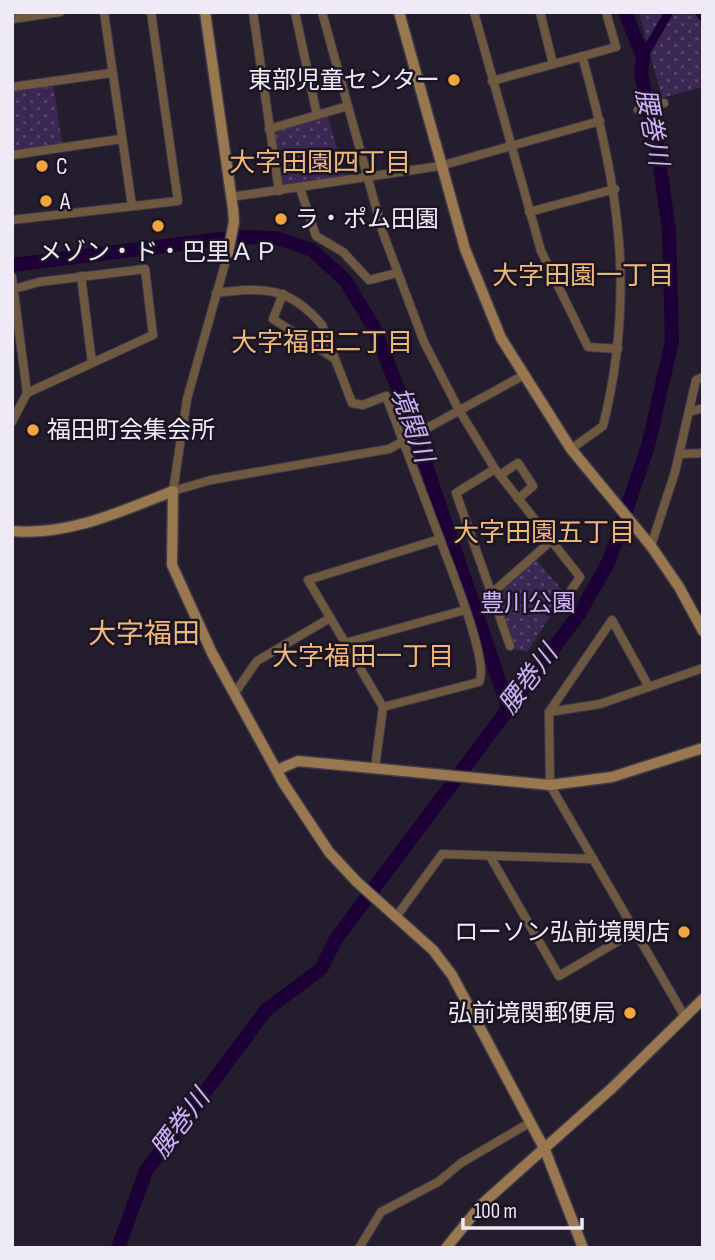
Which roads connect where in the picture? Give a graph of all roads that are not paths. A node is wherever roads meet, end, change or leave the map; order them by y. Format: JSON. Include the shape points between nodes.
{"nodes":[{"id":1,"x":60,"y":12,"type":"edge"},
{"id":2,"x":104,"y":12,"type":"edge"},
{"id":3,"x":151,"y":12,"type":"edge"},
{"id":4,"x":205,"y":12,"type":"edge"},
{"id":5,"x":253,"y":12,"type":"edge"},
{"id":6,"x":295,"y":12,"type":"edge"},
{"id":7,"x":322,"y":12,"type":"edge"},
{"id":8,"x":399,"y":12,"type":"edge"},
{"id":9,"x":474,"y":12,"type":"edge"},
{"id":10,"x":540,"y":12,"type":"edge"},
{"id":11,"x":606,"y":12,"type":"edge"},
{"id":12,"x":12,"y":19,"type":"edge"},
{"id":13,"x":582,"y":56,"type":"junction"},
{"id":14,"x":553,"y":64,"type":"junction"},
{"id":15,"x":111,"y":73,"type":"junction"},
{"id":16,"x":492,"y":81,"type":"junction"},
{"id":17,"x":12,"y":87,"type":"edge"},
{"id":18,"x":664,"y":103,"type":"dead end"},
{"id":19,"x":348,"y":106,"type":"junction"},
{"id":20,"x":638,"y":110,"type":"dead end"},
{"id":21,"x":317,"y":115,"type":"junction"},
{"id":22,"x":600,"y":121,"type":"junction"},
{"id":23,"x":269,"y":130,"type":"junction"},
{"id":24,"x":121,"y":139,"type":"junction"},
{"id":25,"x":511,"y":146,"type":"junction"},
{"id":26,"x":12,"y":155,"type":"edge"},
{"id":27,"x":440,"y":166,"type":"junction"},
{"id":28,"x":369,"y":177,"type":"junction"},
{"id":29,"x":300,"y":188,"type":"junction"},
{"id":30,"x":615,"y":189,"type":"junction"},
{"id":31,"x":279,"y":191,"type":"junction"},
{"id":32,"x":231,"y":197,"type":"junction"},
{"id":33,"x":132,"y":206,"type":"junction"},
{"id":34,"x":529,"y":212,"type":"junction"},
{"id":35,"x":12,"y":220,"type":"edge"},
{"id":36,"x":228,"y":253,"type":"joint"},
{"id":37,"x":397,"y":273,"type":"junction"},
{"id":38,"x":81,"y":276,"type":"junction"},
{"id":39,"x":12,"y":277,"type":"edge"},
{"id":40,"x":14,"y":289,"type":"junction"},
{"id":41,"x":216,"y":293,"type":"junction"},
{"id":42,"x":283,"y":294,"type":"junction"},
{"id":43,"x":618,"y":349,"type":"junction"},
{"id":44,"x":334,"y":359,"type":"junction"},
{"id":45,"x":92,"y":363,"type":"junction"},
{"id":46,"x":524,"y":375,"type":"junction"},
{"id":47,"x":703,"y":377,"type":"edge"},
{"id":48,"x":27,"y":393,"type":"junction"},
{"id":49,"x":703,"y":408,"type":"edge"},
{"id":50,"x":459,"y":410,"type":"junction"},
{"id":51,"x":689,"y":412,"type":"junction"},
{"id":52,"x":12,"y":422,"type":"edge"},
{"id":53,"x":405,"y":441,"type":"junction"},
{"id":54,"x":571,"y":449,"type":"junction"},
{"id":55,"x":703,"y":453,"type":"edge"},
{"id":56,"x":680,"y":454,"type":"junction"},
{"id":57,"x":497,"y":472,"type":"junction"},
{"id":58,"x":173,"y":491,"type":"junction"},
{"id":59,"x":518,"y":499,"type":"junction"},
{"id":60,"x":12,"y":531,"type":"edge"},
{"id":61,"x":440,"y":540,"type":"junction"},
{"id":62,"x":551,"y":541,"type":"junction"},
{"id":63,"x":651,"y":546,"type":"junction"},
{"id":64,"x":570,"y":592,"type":"dead end"},
{"id":65,"x":492,"y":593,"type":"junction"},
{"id":66,"x":465,"y":610,"type":"junction"},
{"id":67,"x":330,"y":618,"type":"junction"},
{"id":68,"x":703,"y":631,"type":"edge"},
{"id":69,"x":345,"y":643,"type":"junction"},
{"id":70,"x":510,"y":646,"type":"dead end"},
{"id":71,"x":703,"y":668,"type":"edge"},
{"id":72,"x":649,"y":687,"type":"junction"},
{"id":73,"x":233,"y":694,"type":"junction"},
{"id":74,"x":383,"y":707,"type":"junction"},
{"id":75,"x":549,"y":712,"type":"junction"},
{"id":76,"x":703,"y":748,"type":"edge"},
{"id":77,"x":375,"y":768,"type":"junction"},
{"id":78,"x":277,"y":770,"type":"junction"},
{"id":79,"x":550,"y":785,"type":"junction"},
{"id":80,"x":491,"y":858,"type":"junction"},
{"id":81,"x":593,"y":859,"type":"junction"},
{"id":82,"x":396,"y":917,"type":"junction"},
{"id":83,"x":637,"y":930,"type":"junction"},
{"id":84,"x":703,"y":999,"type":"edge"},
{"id":85,"x":685,"y":1017,"type":"junction"},
{"id":86,"x":531,"y":1122,"type":"junction"},
{"id":87,"x":545,"y":1150,"type":"junction"},
{"id":88,"x":359,"y":1248,"type":"edge"},
{"id":89,"x":446,"y":1248,"type":"edge"},
{"id":90,"x":583,"y":1248,"type":"edge"}],
"edges":[{"from":1,"to":12,"type":"street"},
{"from":2,"to":15,"type":"street"},
{"from":3,"to":33,"type":"street","via":[[178,201]]},
{"from":4,"to":32,"type":"street"},
{"from":5,"to":23,"type":"street"},
{"from":6,"to":21,"type":"street"},
{"from":7,"to":19,"type":"street"},
{"from":8,"to":27,"type":"street"},
{"from":9,"to":16,"type":"street"},
{"from":10,"to":14,"type":"street"},
{"from":11,"to":13,"type":"street","via":[[616,47]]},
{"from":13,"to":14,"type":"street"},
{"from":13,"to":22,"type":"street"},
{"from":14,"to":16,"type":"street"},
{"from":15,"to":17,"type":"street"},
{"from":15,"to":24,"type":"street"},
{"from":16,"to":25,"type":"street"},
{"from":18,"to":20,"type":"street"},
{"from":19,"to":21,"type":"street"},
{"from":19,"to":28,"type":"street"},
{"from":21,"to":23,"type":"street"},
{"from":22,"to":25,"type":"street"},
{"from":22,"to":30,"type":"street"},
{"from":23,"to":31,"type":"street"},
{"from":24,"to":26,"type":"street"},
{"from":24,"to":33,"type":"street"},
{"from":25,"to":27,"type":"street"},
{"from":25,"to":34,"type":"street"},
{"from":27,"to":28,"type":"street"},
{"from":27,"to":46,"type":"street","via":[[485,301],[500,338]]},
{"from":28,"to":29,"type":"street"},
{"from":28,"to":37,"type":"street"},
{"from":29,"to":31,"type":"street"},
{"from":29,"to":37,"type":"street","via":[[316,236],[343,252],[369,280]]},
{"from":30,"to":34,"type":"street"},
{"from":30,"to":43,"type":"street","via":[[621,271]]},
{"from":31,"to":32,"type":"street"},
{"from":32,"to":36,"type":"street","via":[[234,222]]},
{"from":33,"to":35,"type":"street"},
{"from":34,"to":43,"type":"street","via":[[555,283],[588,347]]},
{"from":36,"to":41,"type":"street"},
{"from":37,"to":50,"type":"street","via":[[424,342]]},
{"from":38,"to":40,"type":"street"},
{"from":38,"to":45,"type":"street"},
{"from":38,"to":45,"type":"street","via":[[145,269],[147,282],[153,335]]},
{"from":39,"to":40,"type":"street"},
{"from":40,"to":48,"type":"street"},
{"from":41,"to":42,"type":"street","via":[[271,289]]},
{"from":41,"to":58,"type":"street","via":[[187,399]]},
{"from":42,"to":44,"type":"street","via":[[322,325]]},
{"from":42,"to":44,"type":"street","via":[[273,319]]},
{"from":43,"to":54,"type":"street","via":[[603,426]]},
{"from":44,"to":53,"type":"street","via":[[352,403],[363,405],[386,396]]},
{"from":45,"to":48,"type":"street"},
{"from":46,"to":50,"type":"street"},
{"from":46,"to":54,"type":"street"},
{"from":47,"to":51,"type":"street","via":[[696,380]]},
{"from":48,"to":52,"type":"street"},
{"from":49,"to":51,"type":"street"},
{"from":50,"to":53,"type":"street"},
{"from":50,"to":57,"type":"street"},
{"from":51,"to":56,"type":"street"},
{"from":53,"to":58,"type":"street","via":[[389,449],[211,480]]},
{"from":53,"to":61,"type":"street"},
{"from":54,"to":63,"type":"street"},
{"from":55,"to":56,"type":"street"},
{"from":56,"to":63,"type":"street"},
{"from":57,"to":59,"type":"street"},
{"from":57,"to":59,"type":"street","via":[[518,463],[533,486]]},
{"from":57,"to":65,"type":"street","via":[[456,493]]},
{"from":58,"to":60,"type":"street","via":[[83,524],[51,531]]},
{"from":58,"to":73,"type":"street","via":[[172,565]]},
{"from":59,"to":62,"type":"street"},
{"from":61,"to":66,"type":"street"},
{"from":61,"to":67,"type":"street","via":[[308,580]]},
{"from":62,"to":64,"type":"street","via":[[580,577]]},
{"from":62,"to":65,"type":"street"},
{"from":63,"to":68,"type":"street"},
{"from":65,"to":70,"type":"street"},
{"from":66,"to":69,"type":"street"},
{"from":66,"to":74,"type":"street","via":[[482,666],[479,682]]},
{"from":67,"to":69,"type":"street"},
{"from":67,"to":73,"type":"street","via":[[257,661]]},
{"from":69,"to":74,"type":"street"},
{"from":71,"to":72,"type":"street"},
{"from":72,"to":75,"type":"street","via":[[600,704]]},
{"from":72,"to":75,"type":"street","via":[[612,620]]},
{"from":73,"to":78,"type":"street"},
{"from":74,"to":77,"type":"street"},
{"from":75,"to":79,"type":"street"},
{"from":76,"to":79,"type":"street","via":[[612,778]]},
{"from":77,"to":78,"type":"street","via":[[298,761]]},
{"from":77,"to":79,"type":"street"},
{"from":78,"to":82,"type":"street","via":[[308,822],[357,882]]},
{"from":79,"to":81,"type":"street"},
{"from":80,"to":81,"type":"street"},
{"from":80,"to":82,"type":"street","via":[[442,854]]},
{"from":80,"to":83,"type":"street","via":[[559,976]]},
{"from":81,"to":83,"type":"street"},
{"from":82,"to":86,"type":"street","via":[[433,950],[452,975]]},
{"from":83,"to":85,"type":"street"},
{"from":84,"to":85,"type":"street"},
{"from":85,"to":87,"type":"street"},
{"from":86,"to":87,"type":"street"},
{"from":86,"to":88,"type":"street","via":[[439,1182],[381,1212]]},
{"from":87,"to":89,"type":"street","via":[[482,1205]]},
{"from":87,"to":90,"type":"street"}]}
